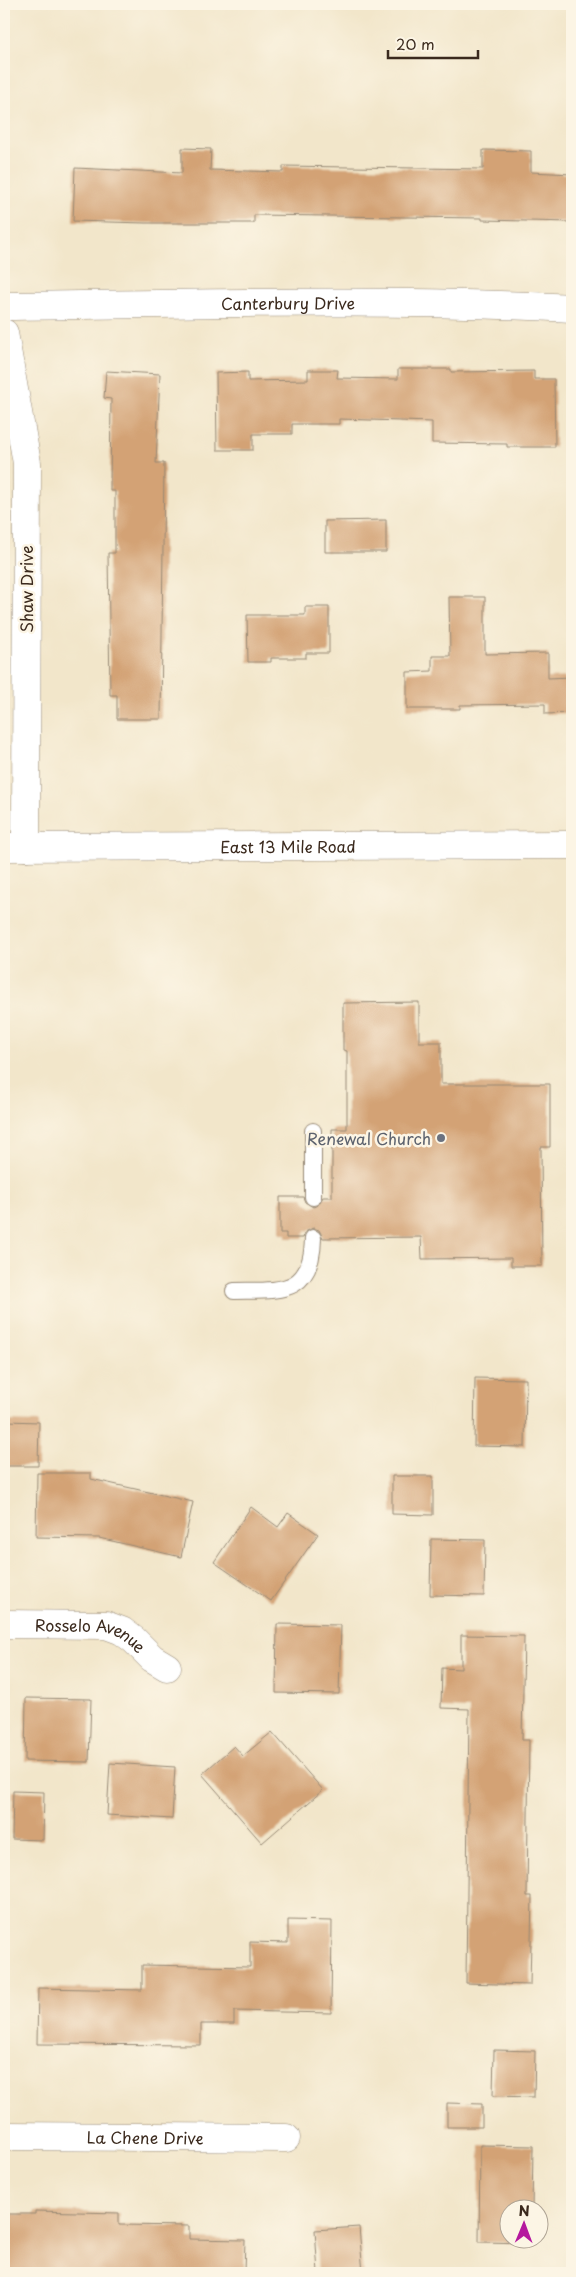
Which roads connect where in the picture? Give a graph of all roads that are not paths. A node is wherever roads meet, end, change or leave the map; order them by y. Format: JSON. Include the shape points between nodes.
{"nodes":[{"id":1,"x":4,"y":306,"type":"edge"},
{"id":2,"x":572,"y":308,"type":"edge"},
{"id":3,"x":4,"y":333,"type":"edge"},
{"id":4,"x":572,"y":844,"type":"edge"},
{"id":5,"x":15,"y":847,"type":"edge"},
{"id":6,"x":313,"y":1131,"type":"dead end"},
{"id":7,"x":313,"y":1198,"type":"dead end"},
{"id":8,"x":313,"y":1238,"type":"dead end"},
{"id":9,"x":234,"y":1291,"type":"dead end"},
{"id":10,"x":4,"y":1624,"type":"edge"},
{"id":11,"x":167,"y":1667,"type":"dead end"},
{"id":12,"x":4,"y":2136,"type":"edge"},
{"id":13,"x":286,"y":2138,"type":"dead end"}],
"edges":[{"from":1,"to":2,"type":"street","name":"Canterbury Drive","via":[[315,302]]},
{"from":3,"to":5,"type":"street","name":"Shaw Drive","via":[[27,463]]},
{"from":4,"to":5,"type":"street","name":"East 13 Mile Road"},
{"from":6,"to":7,"type":"lane"},
{"from":8,"to":9,"type":"lane","via":[[310,1265],[292,1286],[280,1290]]},
{"from":10,"to":11,"type":"street","name":"Rosselo Avenue","via":[[106,1625],[122,1631]]},
{"from":12,"to":13,"type":"street","name":"La Chene Drive"}]}
